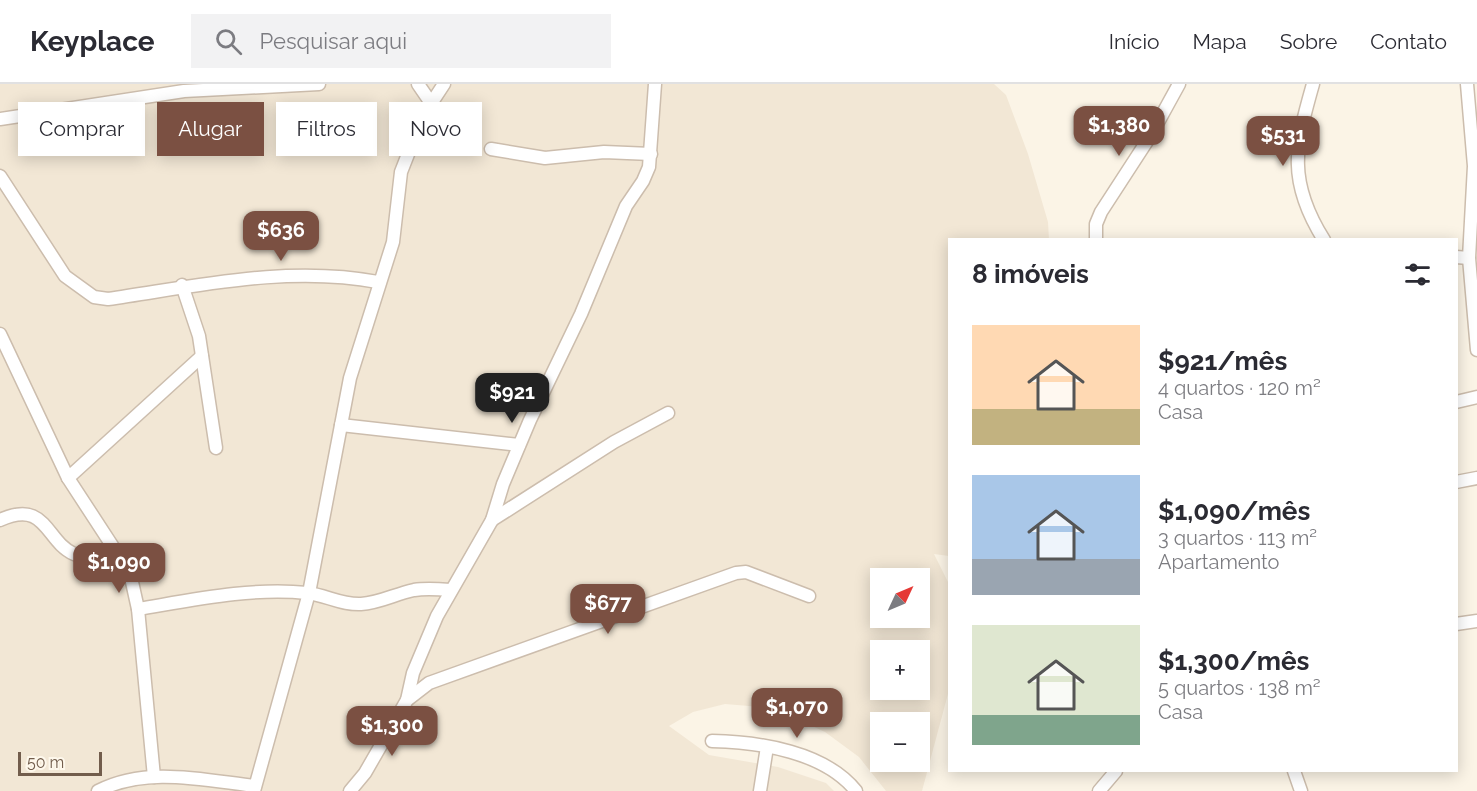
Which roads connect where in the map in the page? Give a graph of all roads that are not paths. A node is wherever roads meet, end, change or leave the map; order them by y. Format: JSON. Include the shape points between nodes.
{"nodes":[{"id":1,"x":319,"y":84,"type":"edge"},
{"id":2,"x":418,"y":84,"type":"edge"},
{"id":3,"x":444,"y":84,"type":"edge"},
{"id":4,"x":655,"y":84,"type":"edge"},
{"id":5,"x":1179,"y":84,"type":"edge"},
{"id":6,"x":1313,"y":84,"type":"edge"},
{"id":7,"x":1467,"y":84,"type":"edge"},
{"id":8,"x":221,"y":86,"type":"edge"},
{"id":9,"x":429,"y":102,"type":"edge"},
{"id":10,"x":431,"y":102,"type":"edge"},
{"id":11,"x":0,"y":119,"type":"edge"},
{"id":12,"x":1474,"y":134,"type":"edge"},
{"id":13,"x":491,"y":149,"type":"dead end"},
{"id":14,"x":651,"y":154,"type":"junction"},
{"id":15,"x":408,"y":156,"type":"edge"},
{"id":16,"x":0,"y":176,"type":"edge"},
{"id":17,"x":1095,"y":238,"type":"edge"},
{"id":18,"x":1323,"y":238,"type":"edge"},
{"id":19,"x":1463,"y":257,"type":"edge"},
{"id":20,"x":378,"y":282,"type":"junction"},
{"id":21,"x":182,"y":285,"type":"junction"},
{"id":22,"x":0,"y":334,"type":"edge"},
{"id":23,"x":1477,"y":350,"type":"edge"},
{"id":24,"x":202,"y":356,"type":"junction"},
{"id":25,"x":1477,"y":398,"type":"edge"},
{"id":26,"x":1458,"y":402,"type":"edge"},
{"id":27,"x":668,"y":413,"type":"dead end"},
{"id":28,"x":341,"y":425,"type":"junction"},
{"id":29,"x":519,"y":446,"type":"junction"},
{"id":30,"x":216,"y":448,"type":"dead end"},
{"id":31,"x":68,"y":478,"type":"junction"},
{"id":32,"x":1477,"y":478,"type":"edge"},
{"id":33,"x":1458,"y":482,"type":"edge"},
{"id":34,"x":0,"y":520,"type":"edge"},
{"id":35,"x":492,"y":520,"type":"junction"},
{"id":36,"x":125,"y":567,"type":"junction"},
{"id":37,"x":450,"y":590,"type":"junction"},
{"id":38,"x":309,"y":593,"type":"junction"},
{"id":39,"x":809,"y":596,"type":"dead end"},
{"id":40,"x":138,"y":609,"type":"junction"},
{"id":41,"x":1477,"y":621,"type":"edge"},
{"id":42,"x":1458,"y":624,"type":"edge"},
{"id":43,"x":407,"y":700,"type":"junction"},
{"id":44,"x":712,"y":741,"type":"dead end"},
{"id":45,"x":766,"y":747,"type":"junction"},
{"id":46,"x":1115,"y":772,"type":"edge"},
{"id":47,"x":1294,"y":772,"type":"edge"},
{"id":48,"x":154,"y":777,"type":"junction"},
{"id":49,"x":255,"y":788,"type":"edge"},
{"id":50,"x":98,"y":791,"type":"edge"},
{"id":51,"x":350,"y":791,"type":"edge"},
{"id":52,"x":760,"y":791,"type":"edge"},
{"id":53,"x":856,"y":791,"type":"edge"},
{"id":54,"x":1099,"y":791,"type":"edge"},
{"id":55,"x":1301,"y":791,"type":"edge"}],
"edges":[{"from":1,"to":8,"type":"street"},
{"from":2,"to":9,"type":"street"},
{"from":3,"to":10,"type":"street"},
{"from":4,"to":14,"type":"street"},
{"from":5,"to":17,"type":"street","via":[[1101,212]]},
{"from":6,"to":18,"type":"street","via":[[1296,148],[1299,180]]},
{"from":7,"to":12,"type":"street"},
{"from":8,"to":11,"type":"street"},
{"from":12,"to":19,"type":"street"},
{"from":13,"to":14,"type":"street","via":[[545,158],[604,152]]},
{"from":14,"to":29,"type":"street","via":[[643,181],[626,206]]},
{"from":15,"to":20,"type":"street","via":[[401,172],[396,227]]},
{"from":16,"to":21,"type":"street","via":[[65,276],[94,297],[108,299]]},
{"from":19,"to":23,"type":"street"},
{"from":20,"to":21,"type":"street","via":[[352,277],[256,277]]},
{"from":20,"to":28,"type":"street"},
{"from":21,"to":24,"type":"street"},
{"from":22,"to":31,"type":"street"},
{"from":24,"to":30,"type":"street"},
{"from":24,"to":31,"type":"street"},
{"from":25,"to":26,"type":"street"},
{"from":27,"to":35,"type":"street","via":[[614,442]]},
{"from":28,"to":29,"type":"street"},
{"from":28,"to":38,"type":"street"},
{"from":29,"to":35,"type":"street"},
{"from":31,"to":36,"type":"street"},
{"from":32,"to":33,"type":"street"},
{"from":34,"to":36,"type":"street","via":[[19,515],[35,517],[49,526],[73,554]]},
{"from":35,"to":37,"type":"street"},
{"from":36,"to":40,"type":"street","via":[[130,573]]},
{"from":37,"to":38,"type":"street","via":[[413,590],[377,603],[358,604],[344,604]]},
{"from":37,"to":43,"type":"street","via":[[417,664]]},
{"from":38,"to":40,"type":"street","via":[[222,597]]},
{"from":38,"to":49,"type":"street"},
{"from":39,"to":43,"type":"street","via":[[752,574],[736,573],[429,683]]},
{"from":40,"to":48,"type":"street"},
{"from":41,"to":42,"type":"street"},
{"from":43,"to":51,"type":"street","via":[[365,773]]},
{"from":44,"to":45,"type":"street"},
{"from":45,"to":52,"type":"street"},
{"from":45,"to":53,"type":"street","via":[[821,764],[840,774]]},
{"from":46,"to":54,"type":"street"},
{"from":47,"to":55,"type":"street"},
{"from":48,"to":49,"type":"street"},
{"from":48,"to":50,"type":"street","via":[[120,781]]}]}
